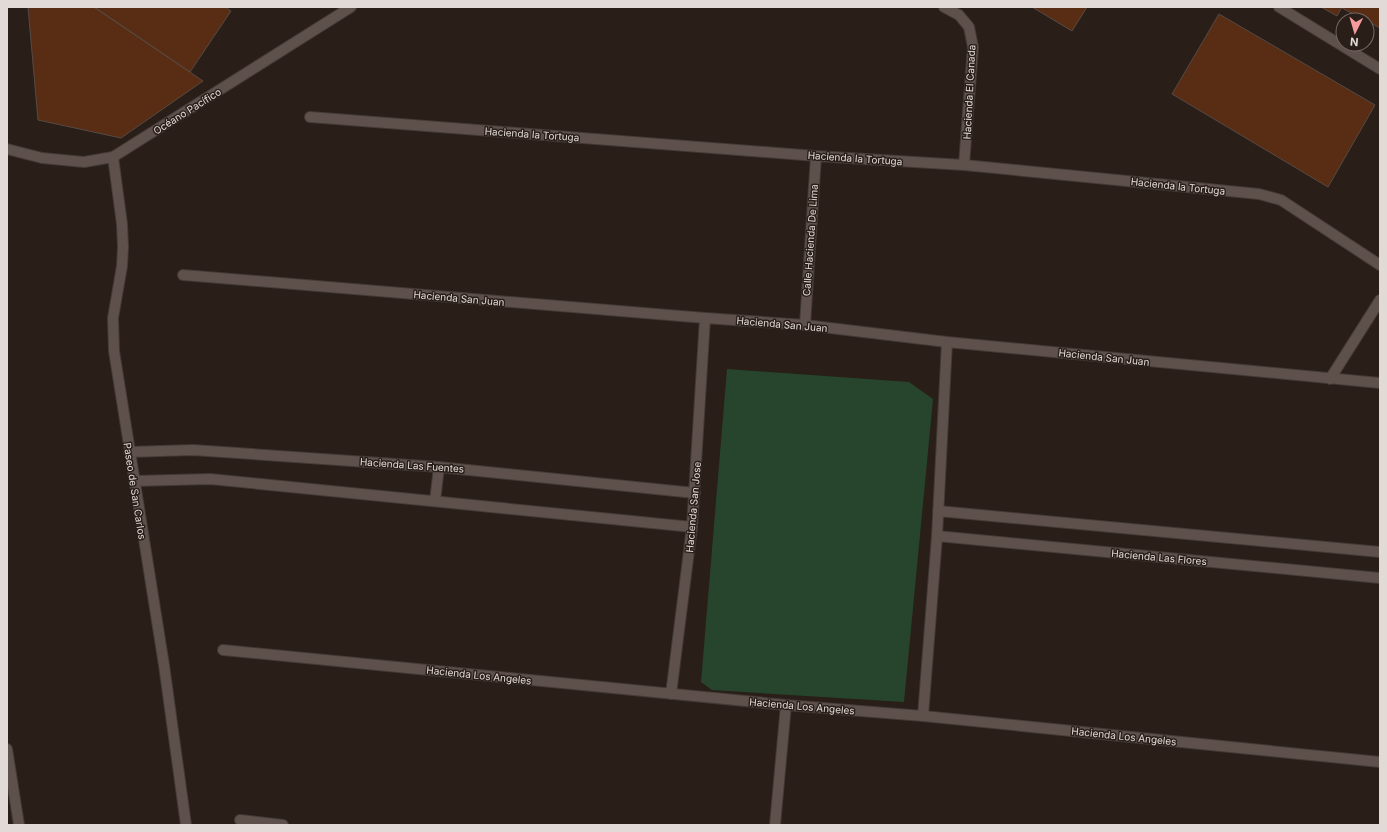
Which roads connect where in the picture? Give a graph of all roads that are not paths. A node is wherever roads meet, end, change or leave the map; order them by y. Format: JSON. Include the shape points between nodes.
{"nodes":[{"id":1,"x":351,"y":7,"type":"edge"},
{"id":2,"x":944,"y":7,"type":"edge"},
{"id":3,"x":1279,"y":7,"type":"edge"},
{"id":4,"x":1380,"y":70,"type":"edge"},
{"id":5,"x":310,"y":118,"type":"dead end"},
{"id":6,"x":7,"y":149,"type":"edge"},
{"id":7,"x":816,"y":156,"type":"junction"},
{"id":8,"x":113,"y":157,"type":"junction"},
{"id":9,"x":964,"y":165,"type":"junction"},
{"id":10,"x":1380,"y":265,"type":"edge"},
{"id":11,"x":183,"y":275,"type":"dead end"},
{"id":12,"x":1380,"y":300,"type":"edge"},
{"id":13,"x":705,"y":318,"type":"junction"},
{"id":14,"x":805,"y":325,"type":"junction"},
{"id":15,"x":947,"y":342,"type":"junction"},
{"id":16,"x":1330,"y":379,"type":"junction"},
{"id":17,"x":1380,"y":383,"type":"edge"},
{"id":18,"x":129,"y":452,"type":"junction"},
{"id":19,"x":439,"y":467,"type":"junction"},
{"id":20,"x":134,"y":481,"type":"junction"},
{"id":21,"x":695,"y":493,"type":"junction"},
{"id":22,"x":435,"y":501,"type":"junction"},
{"id":23,"x":938,"y":511,"type":"junction"},
{"id":24,"x":692,"y":527,"type":"junction"},
{"id":25,"x":937,"y":536,"type":"junction"},
{"id":26,"x":1380,"y":552,"type":"edge"},
{"id":27,"x":1380,"y":578,"type":"edge"},
{"id":28,"x":223,"y":650,"type":"dead end"},
{"id":29,"x":671,"y":694,"type":"junction"},
{"id":30,"x":786,"y":705,"type":"junction"},
{"id":31,"x":923,"y":716,"type":"junction"},
{"id":32,"x":7,"y":749,"type":"edge"},
{"id":33,"x":1380,"y":762,"type":"edge"},
{"id":34,"x":240,"y":820,"type":"dead end"},
{"id":35,"x":19,"y":825,"type":"edge"},
{"id":36,"x":186,"y":825,"type":"edge"},
{"id":37,"x":283,"y":825,"type":"edge"},
{"id":38,"x":775,"y":825,"type":"edge"}],
"edges":[{"from":1,"to":8,"type":"street","name":"Océano Pacífico"},
{"from":2,"to":9,"type":"street","name":"Hacienda El Canada","via":[[959,14],[969,27],[973,47]]},
{"from":3,"to":4,"type":"street"},
{"from":5,"to":7,"type":"street","name":"Hacienda la Tortuga"},
{"from":6,"to":8,"type":"street","name":"Océano Pacífico","via":[[42,158],[84,162]]},
{"from":7,"to":9,"type":"street","name":"Hacienda la Tortuga"},
{"from":7,"to":14,"type":"street","name":"Calle Hacienda De Lima"},
{"from":8,"to":18,"type":"street","name":"Paseo de San Carlos","via":[[123,247],[113,318],[114,351]]},
{"from":9,"to":10,"type":"street","name":"Hacienda la Tortuga","via":[[1259,194],[1281,200]]},
{"from":11,"to":13,"type":"street","name":"Hacienda San Juan"},
{"from":12,"to":16,"type":"street"},
{"from":13,"to":14,"type":"street","name":"Hacienda San Juan"},
{"from":13,"to":21,"type":"street","name":"Hacienda San Jose"},
{"from":14,"to":15,"type":"street","name":"Hacienda San Juan"},
{"from":15,"to":16,"type":"street","name":"Hacienda San Juan"},
{"from":15,"to":23,"type":"street"},
{"from":16,"to":17,"type":"street","name":"Hacienda San Juan"},
{"from":18,"to":19,"type":"street","name":"Hacienda Las Fuentes","via":[[193,450]]},
{"from":18,"to":20,"type":"street","name":"Paseo de San Carlos"},
{"from":19,"to":21,"type":"street","name":"Hacienda Las Fuentes"},
{"from":19,"to":22,"type":"street"},
{"from":20,"to":22,"type":"street","via":[[210,479]]},
{"from":20,"to":36,"type":"street","name":"Paseo de San Carlos","via":[[164,665]]},
{"from":21,"to":24,"type":"street","name":"Hacienda San Jose"},
{"from":22,"to":24,"type":"street"},
{"from":23,"to":25,"type":"street"},
{"from":23,"to":26,"type":"street"},
{"from":24,"to":29,"type":"street","name":"Hacienda San Jose"},
{"from":25,"to":27,"type":"street","name":"Hacienda Las Flores"},
{"from":25,"to":31,"type":"street"},
{"from":28,"to":29,"type":"street","name":"Hacienda Los Angeles"},
{"from":29,"to":30,"type":"street","name":"Hacienda Los Angeles"},
{"from":30,"to":31,"type":"street","name":"Hacienda Los Angeles"},
{"from":30,"to":38,"type":"street"},
{"from":31,"to":33,"type":"street","name":"Hacienda Los Angeles"},
{"from":32,"to":35,"type":"street"},
{"from":34,"to":37,"type":"street"}]}
